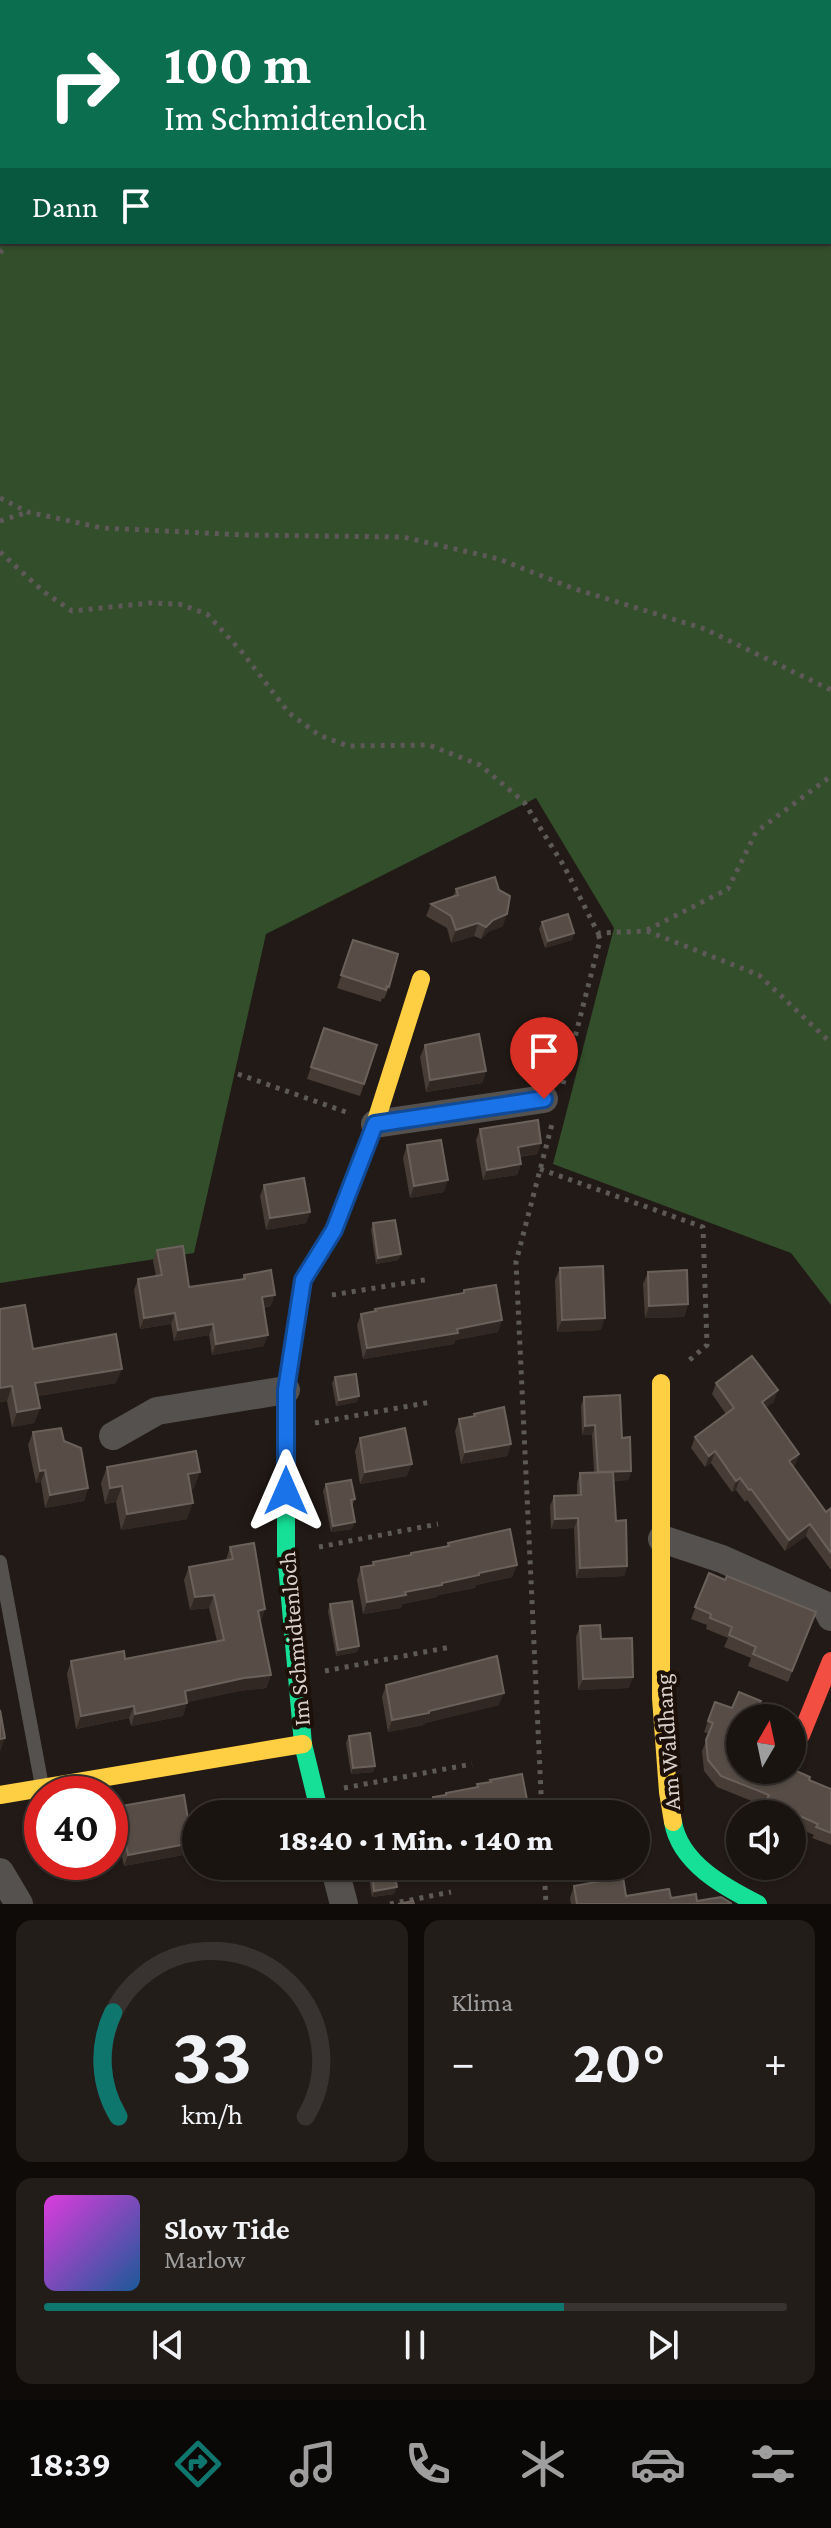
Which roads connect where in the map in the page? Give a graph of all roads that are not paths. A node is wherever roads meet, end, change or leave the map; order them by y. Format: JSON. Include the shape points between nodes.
{"nodes":[{"id":1,"x":421,"y":979,"type":"dead end"},
{"id":2,"x":553,"y":1103,"type":"road end"},
{"id":3,"x":375,"y":1124,"type":"junction"},
{"id":4,"x":661,"y":1383,"type":"road end"},
{"id":5,"x":286,"y":1390,"type":"junction"},
{"id":6,"x":113,"y":1436,"type":"dead end"},
{"id":7,"x":662,"y":1539,"type":"junction"},
{"id":8,"x":0,"y":1562,"type":"edge"},
{"id":9,"x":831,"y":1617,"type":"edge"},
{"id":10,"x":831,"y":1661,"type":"edge"},
{"id":11,"x":806,"y":1723,"type":"edge"},
{"id":12,"x":303,"y":1744,"type":"junction"},
{"id":13,"x":41,"y":1776,"type":"edge"},
{"id":14,"x":110,"y":1776,"type":"edge"},
{"id":15,"x":24,"y":1791,"type":"edge"},
{"id":16,"x":0,"y":1795,"type":"edge"},
{"id":17,"x":317,"y":1800,"type":"edge"},
{"id":18,"x":0,"y":1872,"type":"edge"},
{"id":19,"x":338,"y":1880,"type":"edge"},
{"id":20,"x":19,"y":1904,"type":"edge"},
{"id":21,"x":344,"y":1904,"type":"edge"},
{"id":22,"x":758,"y":1904,"type":"edge"}],
"edges":[{"from":1,"to":3,"type":"street","name":"Im Schmidtenloch"},
{"from":2,"to":3,"type":"street"},
{"from":3,"to":5,"type":"street","name":"Im Schmidtenloch","via":[[334,1230],[303,1280]]},
{"from":4,"to":7,"type":"street","name":"Am Waldhang"},
{"from":5,"to":6,"type":"street","via":[[157,1411]]},
{"from":5,"to":12,"type":"street","name":"Im Schmidtenloch","via":[[286,1553]]},
{"from":7,"to":9,"type":"street","via":[[825,1605]]},
{"from":7,"to":22,"type":"street","name":"Am Waldhang","via":[[661,1698],[675,1834],[696,1864]]},
{"from":8,"to":13,"type":"lane"},
{"from":10,"to":11,"type":"street"},
{"from":12,"to":14,"type":"street","name":"Im Schmidtenloch"},
{"from":12,"to":17,"type":"street","name":"Im Schmidtenloch"},
{"from":15,"to":16,"type":"street","name":"Im Schmidtenloch"},
{"from":18,"to":20,"type":"street"},
{"from":19,"to":21,"type":"street"}]}
